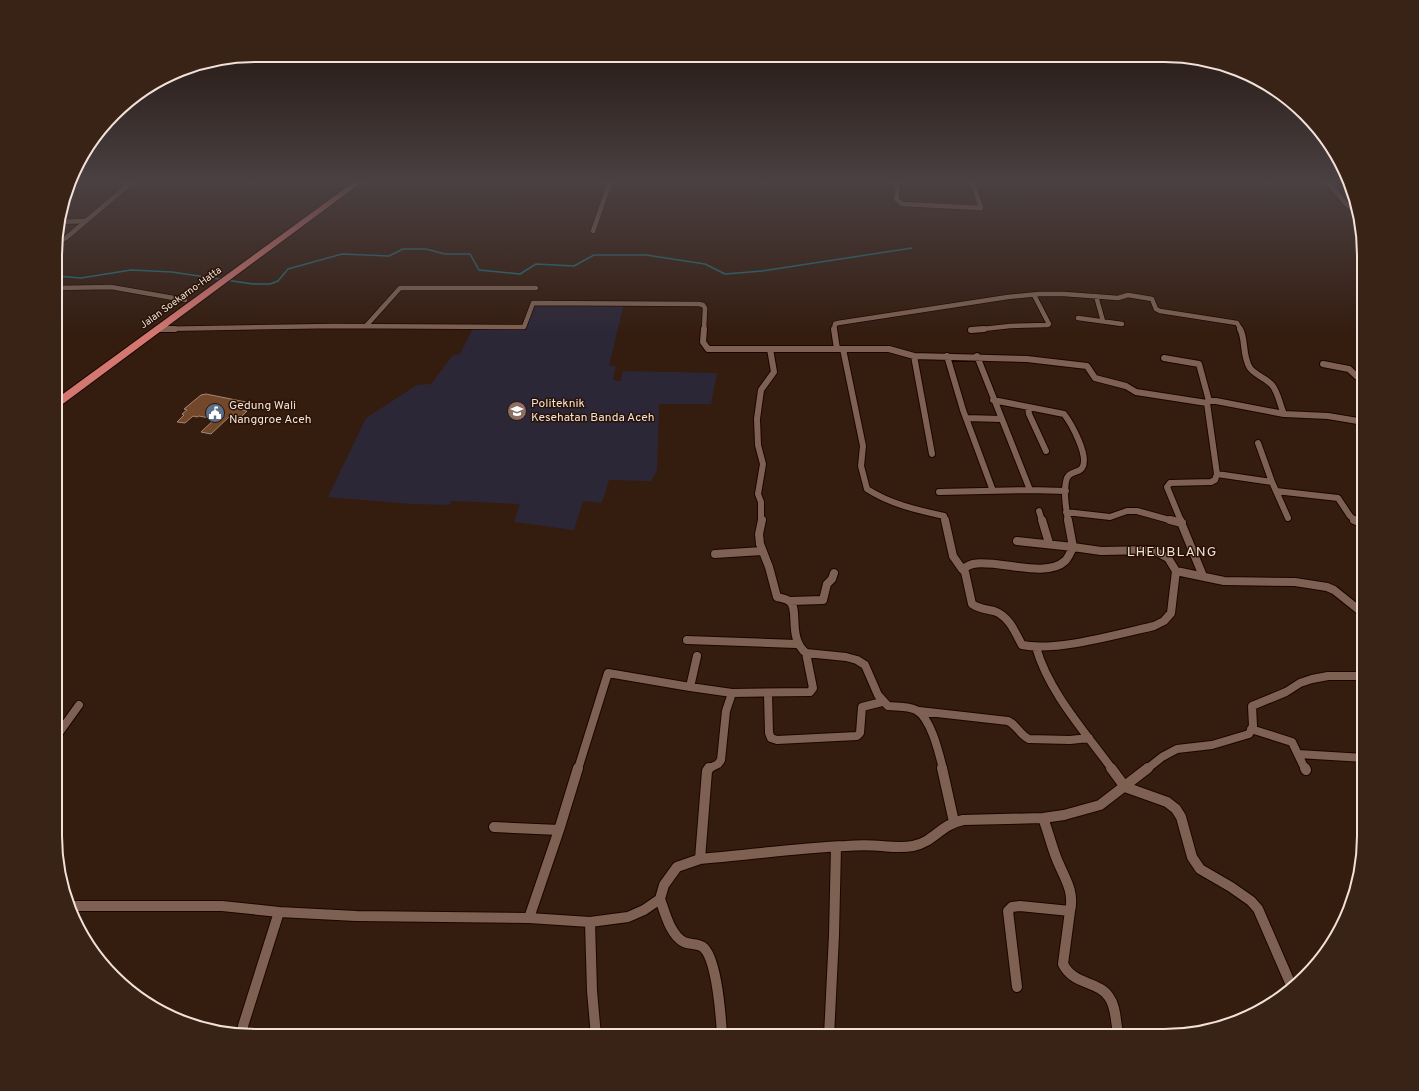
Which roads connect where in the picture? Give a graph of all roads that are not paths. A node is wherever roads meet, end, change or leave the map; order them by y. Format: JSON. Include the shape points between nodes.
{"nodes":[{"id":1,"x":72,"y":233,"type":"edge"},
{"id":2,"x":279,"y":233,"type":"edge"},
{"id":3,"x":290,"y":233,"type":"edge"},
{"id":4,"x":63,"y":240,"type":"edge"},
{"id":5,"x":209,"y":287,"type":"junction"},
{"id":6,"x":62,"y":288,"type":"edge"},
{"id":7,"x":536,"y":288,"type":"dead end"},
{"id":8,"x":1034,"y":295,"type":"junction"},
{"id":9,"x":1096,"y":296,"type":"junction"},
{"id":10,"x":185,"y":300,"type":"junction"},
{"id":11,"x":1078,"y":318,"type":"dead end"},
{"id":12,"x":1103,"y":321,"type":"junction"},
{"id":13,"x":1122,"y":324,"type":"dead end"},
{"id":14,"x":366,"y":326,"type":"junction"},
{"id":15,"x":158,"y":329,"type":"junction"},
{"id":16,"x":971,"y":330,"type":"dead end"},
{"id":17,"x":770,"y":349,"type":"junction"},
{"id":18,"x":840,"y":349,"type":"junction"},
{"id":19,"x":914,"y":356,"type":"junction"},
{"id":20,"x":947,"y":356,"type":"junction"},
{"id":21,"x":977,"y":356,"type":"junction"},
{"id":22,"x":1164,"y":358,"type":"dead end"},
{"id":23,"x":1323,"y":364,"type":"dead end"},
{"id":24,"x":1357,"y":376,"type":"edge"},
{"id":25,"x":62,"y":391,"type":"edge"},
{"id":26,"x":62,"y":400,"type":"edge"},
{"id":27,"x":993,"y":400,"type":"junction"},
{"id":28,"x":1208,"y":402,"type":"junction"},
{"id":29,"x":1028,"y":406,"type":"junction"},
{"id":30,"x":1284,"y":414,"type":"junction"},
{"id":31,"x":966,"y":418,"type":"junction"},
{"id":32,"x":1001,"y":418,"type":"junction"},
{"id":33,"x":1357,"y":421,"type":"edge"},
{"id":34,"x":1258,"y":443,"type":"dead end"},
{"id":35,"x":1046,"y":451,"type":"dead end"},
{"id":36,"x":932,"y":454,"type":"dead end"},
{"id":37,"x":1217,"y":474,"type":"junction"},
{"id":38,"x":1272,"y":482,"type":"junction"},
{"id":39,"x":1030,"y":490,"type":"junction"},
{"id":40,"x":993,"y":491,"type":"junction"},
{"id":41,"x":1066,"y":491,"type":"junction"},
{"id":42,"x":1276,"y":491,"type":"junction"},
{"id":43,"x":939,"y":492,"type":"dead end"},
{"id":44,"x":1039,"y":511,"type":"dead end"},
{"id":45,"x":1066,"y":512,"type":"junction"},
{"id":46,"x":1288,"y":518,"type":"dead end"},
{"id":47,"x":1357,"y":521,"type":"edge"},
{"id":48,"x":1182,"y":523,"type":"junction"},
{"id":49,"x":1017,"y":541,"type":"dead end"},
{"id":50,"x":1049,"y":543,"type":"junction"},
{"id":51,"x":1073,"y":547,"type":"junction"},
{"id":52,"x":762,"y":551,"type":"junction"},
{"id":53,"x":715,"y":554,"type":"dead end"},
{"id":54,"x":962,"y":569,"type":"junction"},
{"id":55,"x":1176,"y":571,"type":"junction"},
{"id":56,"x":834,"y":574,"type":"dead end"},
{"id":57,"x":1203,"y":576,"type":"junction"},
{"id":58,"x":790,"y":601,"type":"junction"},
{"id":59,"x":1357,"y":608,"type":"edge"},
{"id":60,"x":687,"y":640,"type":"dead end"},
{"id":61,"x":796,"y":644,"type":"junction"},
{"id":62,"x":1036,"y":647,"type":"junction"},
{"id":63,"x":806,"y":653,"type":"junction"},
{"id":64,"x":697,"y":656,"type":"dead end"},
{"id":65,"x":1357,"y":676,"type":"edge"},
{"id":66,"x":690,"y":687,"type":"junction"},
{"id":67,"x":732,"y":693,"type":"junction"},
{"id":68,"x":768,"y":694,"type":"junction"},
{"id":69,"x":882,"y":702,"type":"junction"},
{"id":70,"x":79,"y":705,"type":"dead end"},
{"id":71,"x":920,"y":711,"type":"junction"},
{"id":72,"x":62,"y":729,"type":"edge"},
{"id":73,"x":1251,"y":729,"type":"junction"},
{"id":74,"x":1089,"y":738,"type":"junction"},
{"id":75,"x":1298,"y":754,"type":"junction"},
{"id":76,"x":1357,"y":758,"type":"edge"},
{"id":77,"x":1306,"y":770,"type":"dead end"},
{"id":78,"x":1125,"y":787,"type":"junction"},
{"id":79,"x":1043,"y":818,"type":"junction"},
{"id":80,"x":954,"y":822,"type":"junction"},
{"id":81,"x":494,"y":827,"type":"dead end"},
{"id":82,"x":559,"y":830,"type":"junction"},
{"id":83,"x":836,"y":847,"type":"junction"},
{"id":84,"x":700,"y":859,"type":"junction"},
{"id":85,"x":660,"y":899,"type":"junction"},
{"id":86,"x":75,"y":906,"type":"edge"},
{"id":87,"x":1070,"y":911,"type":"junction"},
{"id":88,"x":279,"y":912,"type":"junction"},
{"id":89,"x":529,"y":918,"type":"junction"},
{"id":90,"x":590,"y":922,"type":"junction"},
{"id":91,"x":1290,"y":982,"type":"edge"},
{"id":92,"x":1017,"y":987,"type":"dead end"},
{"id":93,"x":243,"y":1029,"type":"edge"},
{"id":94,"x":595,"y":1029,"type":"edge"},
{"id":95,"x":721,"y":1029,"type":"edge"},
{"id":96,"x":829,"y":1029,"type":"edge"},
{"id":97,"x":1117,"y":1029,"type":"edge"}],
"edges":[{"from":1,"to":4,"type":"street"},
{"from":2,"to":5,"type":"highway","name":"Jalan Soekarno-Hatta","via":[[225,272]]},
{"from":3,"to":5,"type":"highway","name":"Jalan Soekarno-Hatta","via":[[235,273]]},
{"from":5,"to":10,"type":"highway","name":"Jalan Soekarno-Hatta"},
{"from":5,"to":15,"type":"highway","name":"Jalan Soekarno-Hatta"},
{"from":6,"to":10,"type":"street","via":[[111,287]]},
{"from":7,"to":14,"type":"street","via":[[400,288]]},
{"from":8,"to":9,"type":"street"},
{"from":8,"to":16,"type":"street","via":[[1048,325]]},
{"from":8,"to":18,"type":"street","via":[[838,323],[834,327]]},
{"from":9,"to":12,"type":"street"},
{"from":9,"to":30,"type":"street","via":[[1148,297],[1160,311],[1237,323],[1243,334],[1244,352],[1250,368],[1272,385]]},
{"from":10,"to":25,"type":"highway","name":"Jalan Soekarno-Hatta"},
{"from":11,"to":12,"type":"street"},
{"from":12,"to":13,"type":"street"},
{"from":14,"to":15,"type":"street"},
{"from":14,"to":17,"type":"street","via":[[524,327],[533,303],[699,304],[705,308],[703,342],[708,349]]},
{"from":15,"to":26,"type":"highway","name":"Jalan Soekarno-Hatta"},
{"from":17,"to":18,"type":"street"},
{"from":17,"to":52,"type":"street","via":[[774,372],[761,390],[757,419],[758,445],[763,464],[758,494],[761,502],[759,534]]},
{"from":18,"to":19,"type":"street","via":[[889,349]]},
{"from":18,"to":54,"type":"street","via":[[862,439],[861,466],[867,489],[907,507],[944,516],[953,556]]},
{"from":19,"to":20,"type":"street"},
{"from":19,"to":36,"type":"street"},
{"from":20,"to":21,"type":"street"},
{"from":20,"to":31,"type":"street"},
{"from":21,"to":27,"type":"street"},
{"from":21,"to":28,"type":"street","via":[[1088,366],[1095,378],[1126,386],[1136,392]]},
{"from":22,"to":28,"type":"street","via":[[1199,364]]},
{"from":23,"to":24,"type":"street","via":[[1349,369]]},
{"from":27,"to":29,"type":"street"},
{"from":27,"to":32,"type":"street"},
{"from":28,"to":30,"type":"street","via":[[1216,401]]},
{"from":28,"to":37,"type":"street"},
{"from":29,"to":35,"type":"street","via":[[1029,414]]},
{"from":29,"to":41,"type":"street","via":[[1064,414],[1074,430],[1085,456],[1085,463],[1080,470],[1067,477]]},
{"from":30,"to":33,"type":"street","via":[[1328,416]]},
{"from":31,"to":32,"type":"street"},
{"from":31,"to":40,"type":"street"},
{"from":32,"to":39,"type":"street"},
{"from":34,"to":38,"type":"street"},
{"from":37,"to":38,"type":"street"},
{"from":37,"to":48,"type":"street","via":[[1211,482],[1168,485],[1167,490]]},
{"from":38,"to":42,"type":"street"},
{"from":39,"to":40,"type":"street"},
{"from":39,"to":41,"type":"street"},
{"from":40,"to":43,"type":"street"},
{"from":41,"to":45,"type":"street"},
{"from":42,"to":46,"type":"street"},
{"from":42,"to":47,"type":"street","via":[[1338,498],[1348,515]]},
{"from":44,"to":50,"type":"street"},
{"from":45,"to":48,"type":"street","via":[[1110,517],[1127,511],[1137,511]]},
{"from":45,"to":51,"type":"street"},
{"from":48,"to":57,"type":"street"},
{"from":49,"to":50,"type":"street"},
{"from":50,"to":51,"type":"street"},
{"from":51,"to":54,"type":"street","via":[[1066,560],[1059,565],[1044,568],[1017,568],[984,563],[972,564]]},
{"from":51,"to":55,"type":"street","via":[[1101,551],[1153,550],[1168,558]]},
{"from":52,"to":53,"type":"street"},
{"from":52,"to":58,"type":"street","via":[[777,597]]},
{"from":54,"to":62,"type":"street","via":[[974,606],[1004,616],[1022,645]]},
{"from":55,"to":57,"type":"street"},
{"from":55,"to":62,"type":"street","via":[[1171,614],[1164,621],[1154,626],[1082,641]]},
{"from":56,"to":58,"type":"street","via":[[827,584],[823,600]]},
{"from":57,"to":59,"type":"street","via":[[1224,581],[1295,582],[1327,587]]},
{"from":58,"to":61,"type":"street","via":[[794,606]]},
{"from":60,"to":61,"type":"street"},
{"from":61,"to":63,"type":"street"},
{"from":62,"to":74,"type":"street","via":[[1059,696]]},
{"from":63,"to":68,"type":"street","via":[[813,688],[810,692]]},
{"from":63,"to":69,"type":"street","via":[[846,657],[865,664]]},
{"from":64,"to":66,"type":"street"},
{"from":65,"to":73,"type":"street","via":[[1312,679],[1251,707]]},
{"from":66,"to":67,"type":"street"},
{"from":66,"to":82,"type":"street","via":[[608,674]]},
{"from":67,"to":68,"type":"street"},
{"from":67,"to":84,"type":"street","via":[[726,711],[721,760],[708,771]]},
{"from":68,"to":69,"type":"street","via":[[769,733],[771,738],[777,740],[857,736],[860,733],[862,706]]},
{"from":69,"to":71,"type":"street","via":[[888,706]]},
{"from":70,"to":72,"type":"street"},
{"from":71,"to":74,"type":"street","via":[[1008,721],[1016,724],[1029,739]]},
{"from":71,"to":80,"type":"street","via":[[936,744]]},
{"from":73,"to":75,"type":"street","via":[[1292,742]]},
{"from":73,"to":78,"type":"street","via":[[1249,734],[1212,744],[1177,749],[1162,757]]},
{"from":74,"to":78,"type":"street"},
{"from":75,"to":76,"type":"street"},
{"from":75,"to":77,"type":"street"},
{"from":78,"to":79,"type":"street","via":[[1100,805]]},
{"from":78,"to":91,"type":"street","via":[[1167,802],[1176,810],[1181,816],[1192,857],[1200,869],[1231,887],[1258,909]]},
{"from":79,"to":80,"type":"street"},
{"from":79,"to":87,"type":"street","via":[[1058,862],[1070,886]]},
{"from":80,"to":83,"type":"street","via":[[941,829],[928,841],[913,846]]},
{"from":81,"to":82,"type":"street"},
{"from":82,"to":89,"type":"street"},
{"from":83,"to":84,"type":"street"},
{"from":83,"to":96,"type":"street"},
{"from":84,"to":85,"type":"street","via":[[677,867],[664,886]]},
{"from":85,"to":90,"type":"street","via":[[628,917]]},
{"from":85,"to":95,"type":"street","via":[[676,936],[684,942],[704,948],[710,956]]},
{"from":86,"to":88,"type":"street","via":[[222,906]]},
{"from":87,"to":92,"type":"street","via":[[1020,906],[1012,907],[1008,911]]},
{"from":87,"to":97,"type":"street","via":[[1064,968],[1073,976],[1105,992],[1110,998]]},
{"from":88,"to":89,"type":"street","via":[[356,916]]},
{"from":88,"to":93,"type":"street"},
{"from":89,"to":90,"type":"street"},
{"from":90,"to":94,"type":"street"}]}
